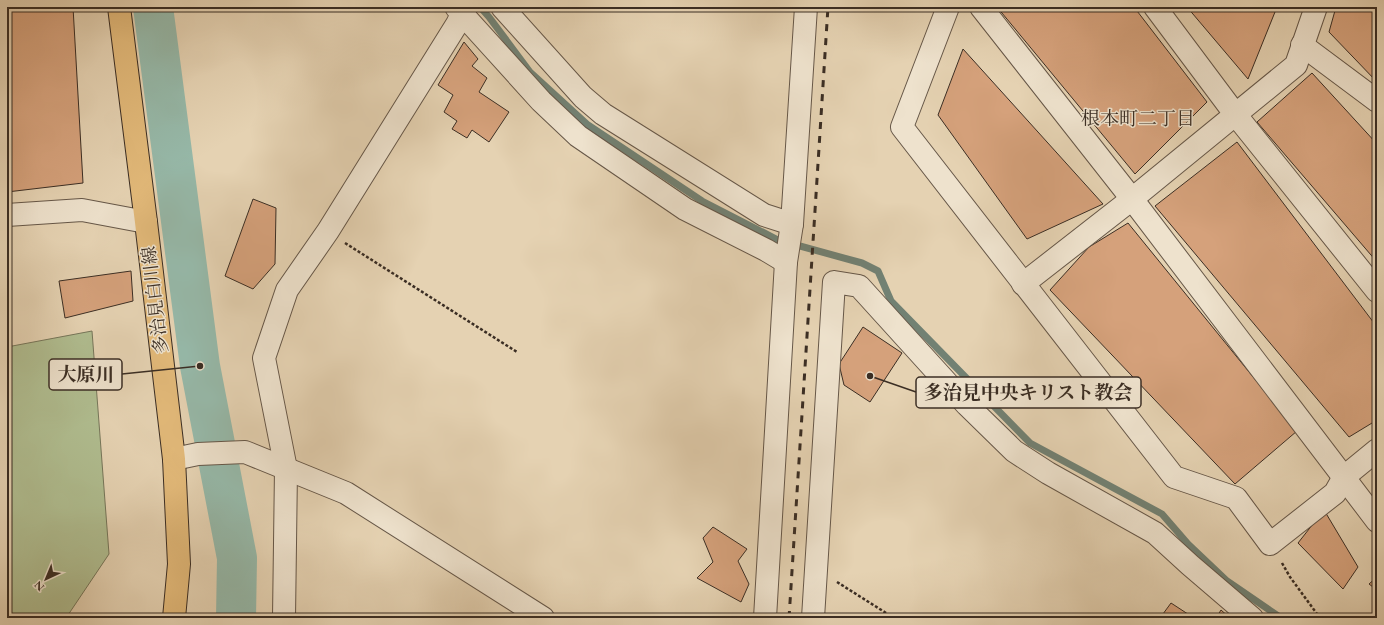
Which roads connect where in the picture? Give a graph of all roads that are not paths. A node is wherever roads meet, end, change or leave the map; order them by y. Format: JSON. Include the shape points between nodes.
{"nodes":[{"id":1,"x":119,"y":7,"type":"edge"},
{"id":2,"x":502,"y":7,"type":"edge"},
{"id":3,"x":806,"y":7,"type":"edge"},
{"id":4,"x":948,"y":7,"type":"edge"},
{"id":5,"x":981,"y":7,"type":"edge"},
{"id":6,"x":1155,"y":7,"type":"edge"},
{"id":7,"x":1316,"y":7,"type":"edge"},
{"id":8,"x":463,"y":9,"type":"edge"},
{"id":9,"x":1302,"y":45,"type":"junction"},
{"id":10,"x":1377,"y":101,"type":"edge"},
{"id":11,"x":1234,"y":114,"type":"junction"},
{"id":12,"x":1132,"y":199,"type":"junction"},
{"id":13,"x":7,"y":215,"type":"edge"},
{"id":14,"x":146,"y":222,"type":"junction"},
{"id":15,"x":792,"y":224,"type":"junction"},
{"id":16,"x":786,"y":262,"type":"junction"},
{"id":17,"x":1023,"y":284,"type":"junction"},
{"id":18,"x":1377,"y":291,"type":"edge"},
{"id":19,"x":1377,"y":450,"type":"edge"},
{"id":20,"x":174,"y":459,"type":"junction"},
{"id":21,"x":286,"y":469,"type":"junction"},
{"id":22,"x":1344,"y":477,"type":"junction"},
{"id":23,"x":1377,"y":521,"type":"edge"},
{"id":24,"x":174,"y":618,"type":"edge"},
{"id":25,"x":284,"y":618,"type":"edge"},
{"id":26,"x":543,"y":618,"type":"edge"},
{"id":27,"x":765,"y":618,"type":"edge"},
{"id":28,"x":813,"y":618,"type":"edge"},
{"id":29,"x":1252,"y":618,"type":"edge"}],
"edges":[{"from":1,"to":14,"type":"main road","name":"多治見白川線"},
{"from":2,"to":15,"type":"street","via":[[583,97],[603,114],[764,215]]},
{"from":3,"to":15,"type":"street"},
{"from":4,"to":17,"type":"street","via":[[902,127]]},
{"from":5,"to":12,"type":"street"},
{"from":6,"to":11,"type":"street"},
{"from":7,"to":9,"type":"street"},
{"from":8,"to":16,"type":"street","via":[[541,101],[578,136],[685,209]]},
{"from":8,"to":21,"type":"street","via":[[457,24],[328,232],[287,290],[264,358]]},
{"from":9,"to":10,"type":"street"},
{"from":9,"to":11,"type":"street","via":[[1296,65]]},
{"from":11,"to":12,"type":"street"},
{"from":11,"to":18,"type":"street"},
{"from":12,"to":17,"type":"street"},
{"from":12,"to":22,"type":"street"},
{"from":13,"to":14,"type":"street","via":[[82,210]]},
{"from":14,"to":20,"type":"main road","name":"多治見白川線"},
{"from":15,"to":16,"type":"street"},
{"from":16,"to":27,"type":"street"},
{"from":17,"to":22,"type":"street","via":[[1174,477],[1236,498],[1270,544],[1335,493]]},
{"from":19,"to":22,"type":"street"},
{"from":20,"to":21,"type":"street","via":[[198,454],[245,452]]},
{"from":20,"to":24,"type":"main road","name":"多治見白川線","via":[[178,564]]},
{"from":21,"to":25,"type":"street"},
{"from":21,"to":26,"type":"street","via":[[346,493]]},
{"from":22,"to":23,"type":"street"},
{"from":28,"to":29,"type":"street","via":[[834,282],[859,286],[967,405],[1014,452],[1155,533]]}]}
